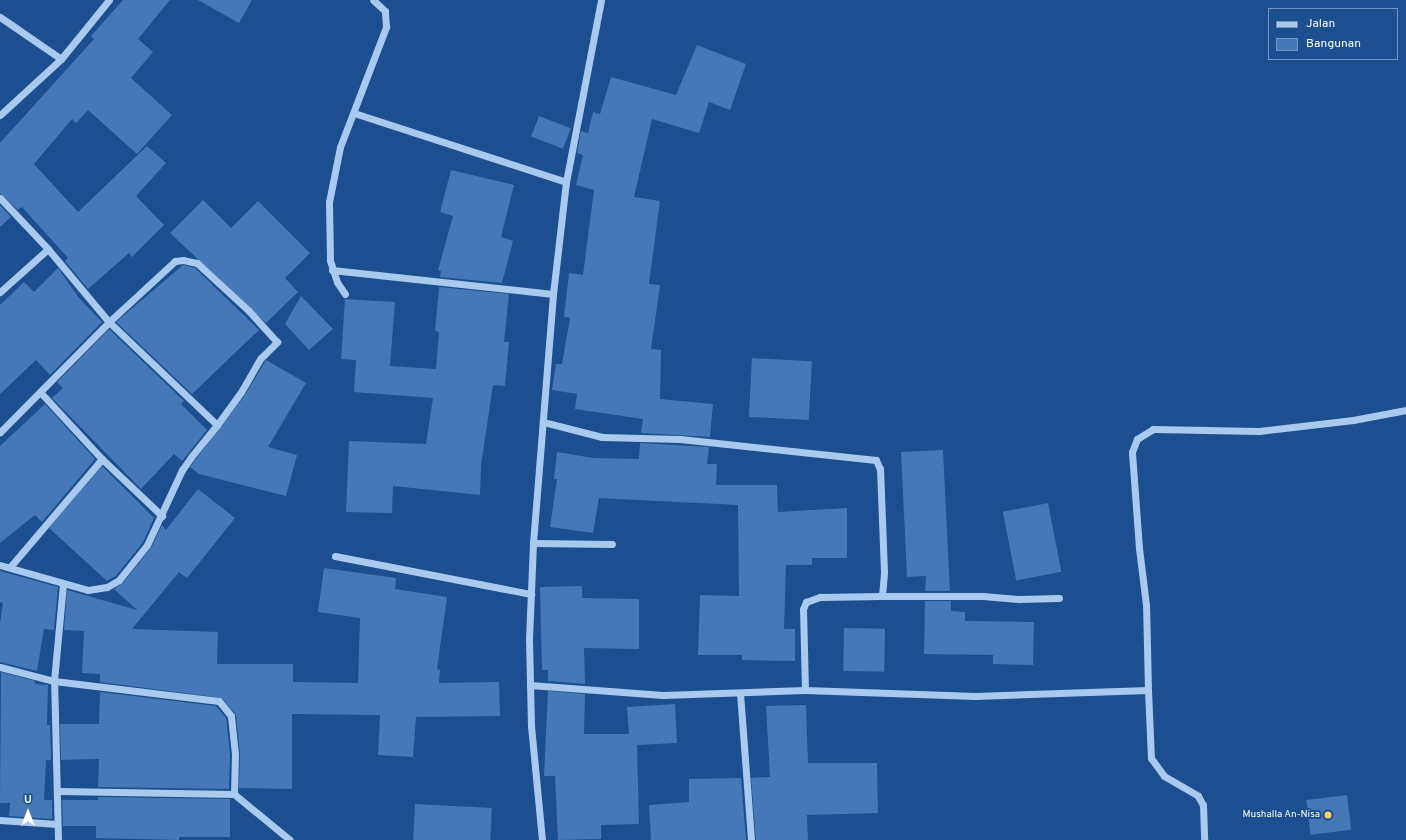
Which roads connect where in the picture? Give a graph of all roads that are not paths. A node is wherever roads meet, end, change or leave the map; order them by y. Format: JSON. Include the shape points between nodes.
{"nodes":[{"id":1,"x":109,"y":0,"type":"edge"},
{"id":2,"x":372,"y":0,"type":"edge"},
{"id":3,"x":601,"y":0,"type":"edge"},
{"id":4,"x":0,"y":17,"type":"edge"},
{"id":5,"x":61,"y":59,"type":"junction"},
{"id":6,"x":354,"y":112,"type":"junction"},
{"id":7,"x":0,"y":115,"type":"edge"},
{"id":8,"x":566,"y":182,"type":"junction"},
{"id":9,"x":0,"y":198,"type":"edge"},
{"id":10,"x":48,"y":249,"type":"junction"},
{"id":11,"x":332,"y":270,"type":"junction"},
{"id":12,"x":0,"y":292,"type":"edge"},
{"id":13,"x":345,"y":294,"type":"dead end"},
{"id":14,"x":553,"y":294,"type":"junction"},
{"id":15,"x":109,"y":322,"type":"junction"},
{"id":16,"x":41,"y":393,"type":"junction"},
{"id":17,"x":1406,"y":410,"type":"edge"},
{"id":18,"x":543,"y":422,"type":"junction"},
{"id":19,"x":217,"y":425,"type":"junction"},
{"id":20,"x":0,"y":432,"type":"edge"},
{"id":21,"x":102,"y":459,"type":"junction"},
{"id":22,"x":162,"y":516,"type":"junction"},
{"id":23,"x":533,"y":543,"type":"junction"},
{"id":24,"x":612,"y":544,"type":"dead end"},
{"id":25,"x":336,"y":556,"type":"dead end"},
{"id":26,"x":0,"y":565,"type":"edge"},
{"id":27,"x":10,"y":567,"type":"junction"},
{"id":28,"x":63,"y":584,"type":"junction"},
{"id":29,"x":531,"y":594,"type":"junction"},
{"id":30,"x":882,"y":596,"type":"junction"},
{"id":31,"x":1059,"y":598,"type":"dead end"},
{"id":32,"x":0,"y":668,"type":"edge"},
{"id":33,"x":54,"y":681,"type":"junction"},
{"id":34,"x":530,"y":685,"type":"junction"},
{"id":35,"x":805,"y":690,"type":"junction"},
{"id":36,"x":1148,"y":690,"type":"junction"},
{"id":37,"x":740,"y":693,"type":"junction"},
{"id":38,"x":59,"y":790,"type":"junction"},
{"id":39,"x":234,"y":794,"type":"junction"},
{"id":40,"x":0,"y":820,"type":"edge"},
{"id":41,"x":57,"y":824,"type":"junction"},
{"id":42,"x":58,"y":840,"type":"edge"},
{"id":43,"x":290,"y":840,"type":"edge"},
{"id":44,"x":542,"y":840,"type":"edge"},
{"id":45,"x":751,"y":840,"type":"edge"},
{"id":46,"x":1204,"y":840,"type":"edge"}],
"edges":[{"from":1,"to":5,"type":"street"},
{"from":2,"to":6,"type":"street","via":[[385,11],[386,27]]},
{"from":3,"to":8,"type":"street"},
{"from":4,"to":5,"type":"street"},
{"from":5,"to":7,"type":"street"},
{"from":6,"to":8,"type":"street"},
{"from":6,"to":11,"type":"street","via":[[340,147],[329,202],[328,243]]},
{"from":8,"to":14,"type":"street"},
{"from":9,"to":10,"type":"street"},
{"from":10,"to":12,"type":"street"},
{"from":10,"to":15,"type":"street"},
{"from":11,"to":13,"type":"street"},
{"from":11,"to":14,"type":"street"},
{"from":14,"to":18,"type":"street"},
{"from":15,"to":16,"type":"street"},
{"from":15,"to":19,"type":"street"},
{"from":15,"to":19,"type":"street","via":[[171,263],[183,260],[197,263],[250,311],[277,342],[261,358]]},
{"from":16,"to":20,"type":"street"},
{"from":16,"to":21,"type":"street"},
{"from":17,"to":36,"type":"street","via":[[1353,420],[1259,431],[1153,429],[1137,439],[1132,452],[1146,605]]},
{"from":18,"to":23,"type":"street"},
{"from":18,"to":30,"type":"street","via":[[602,437],[680,439],[876,460],[880,469]]},
{"from":19,"to":22,"type":"street","via":[[182,470]]},
{"from":21,"to":22,"type":"street"},
{"from":21,"to":27,"type":"street"},
{"from":22,"to":28,"type":"street","via":[[148,545],[119,580],[98,589]]},
{"from":23,"to":24,"type":"street"},
{"from":23,"to":29,"type":"street"},
{"from":25,"to":29,"type":"street"},
{"from":26,"to":27,"type":"street"},
{"from":27,"to":28,"type":"street"},
{"from":28,"to":33,"type":"street"},
{"from":29,"to":34,"type":"street"},
{"from":30,"to":31,"type":"street"},
{"from":30,"to":35,"type":"street","via":[[820,597],[806,602],[803,609]]},
{"from":32,"to":33,"type":"street"},
{"from":33,"to":38,"type":"street"},
{"from":33,"to":39,"type":"street","via":[[219,701],[231,716],[235,754]]},
{"from":34,"to":37,"type":"street","via":[[664,695]]},
{"from":34,"to":44,"type":"street","via":[[531,726]]},
{"from":35,"to":36,"type":"street","via":[[975,696]]},
{"from":35,"to":37,"type":"street"},
{"from":36,"to":46,"type":"street","via":[[1151,758],[1164,776],[1200,801],[1205,818]]},
{"from":37,"to":45,"type":"street"},
{"from":38,"to":39,"type":"street"},
{"from":38,"to":41,"type":"street"},
{"from":39,"to":43,"type":"street"},
{"from":40,"to":41,"type":"street"},
{"from":41,"to":42,"type":"street"}]}
